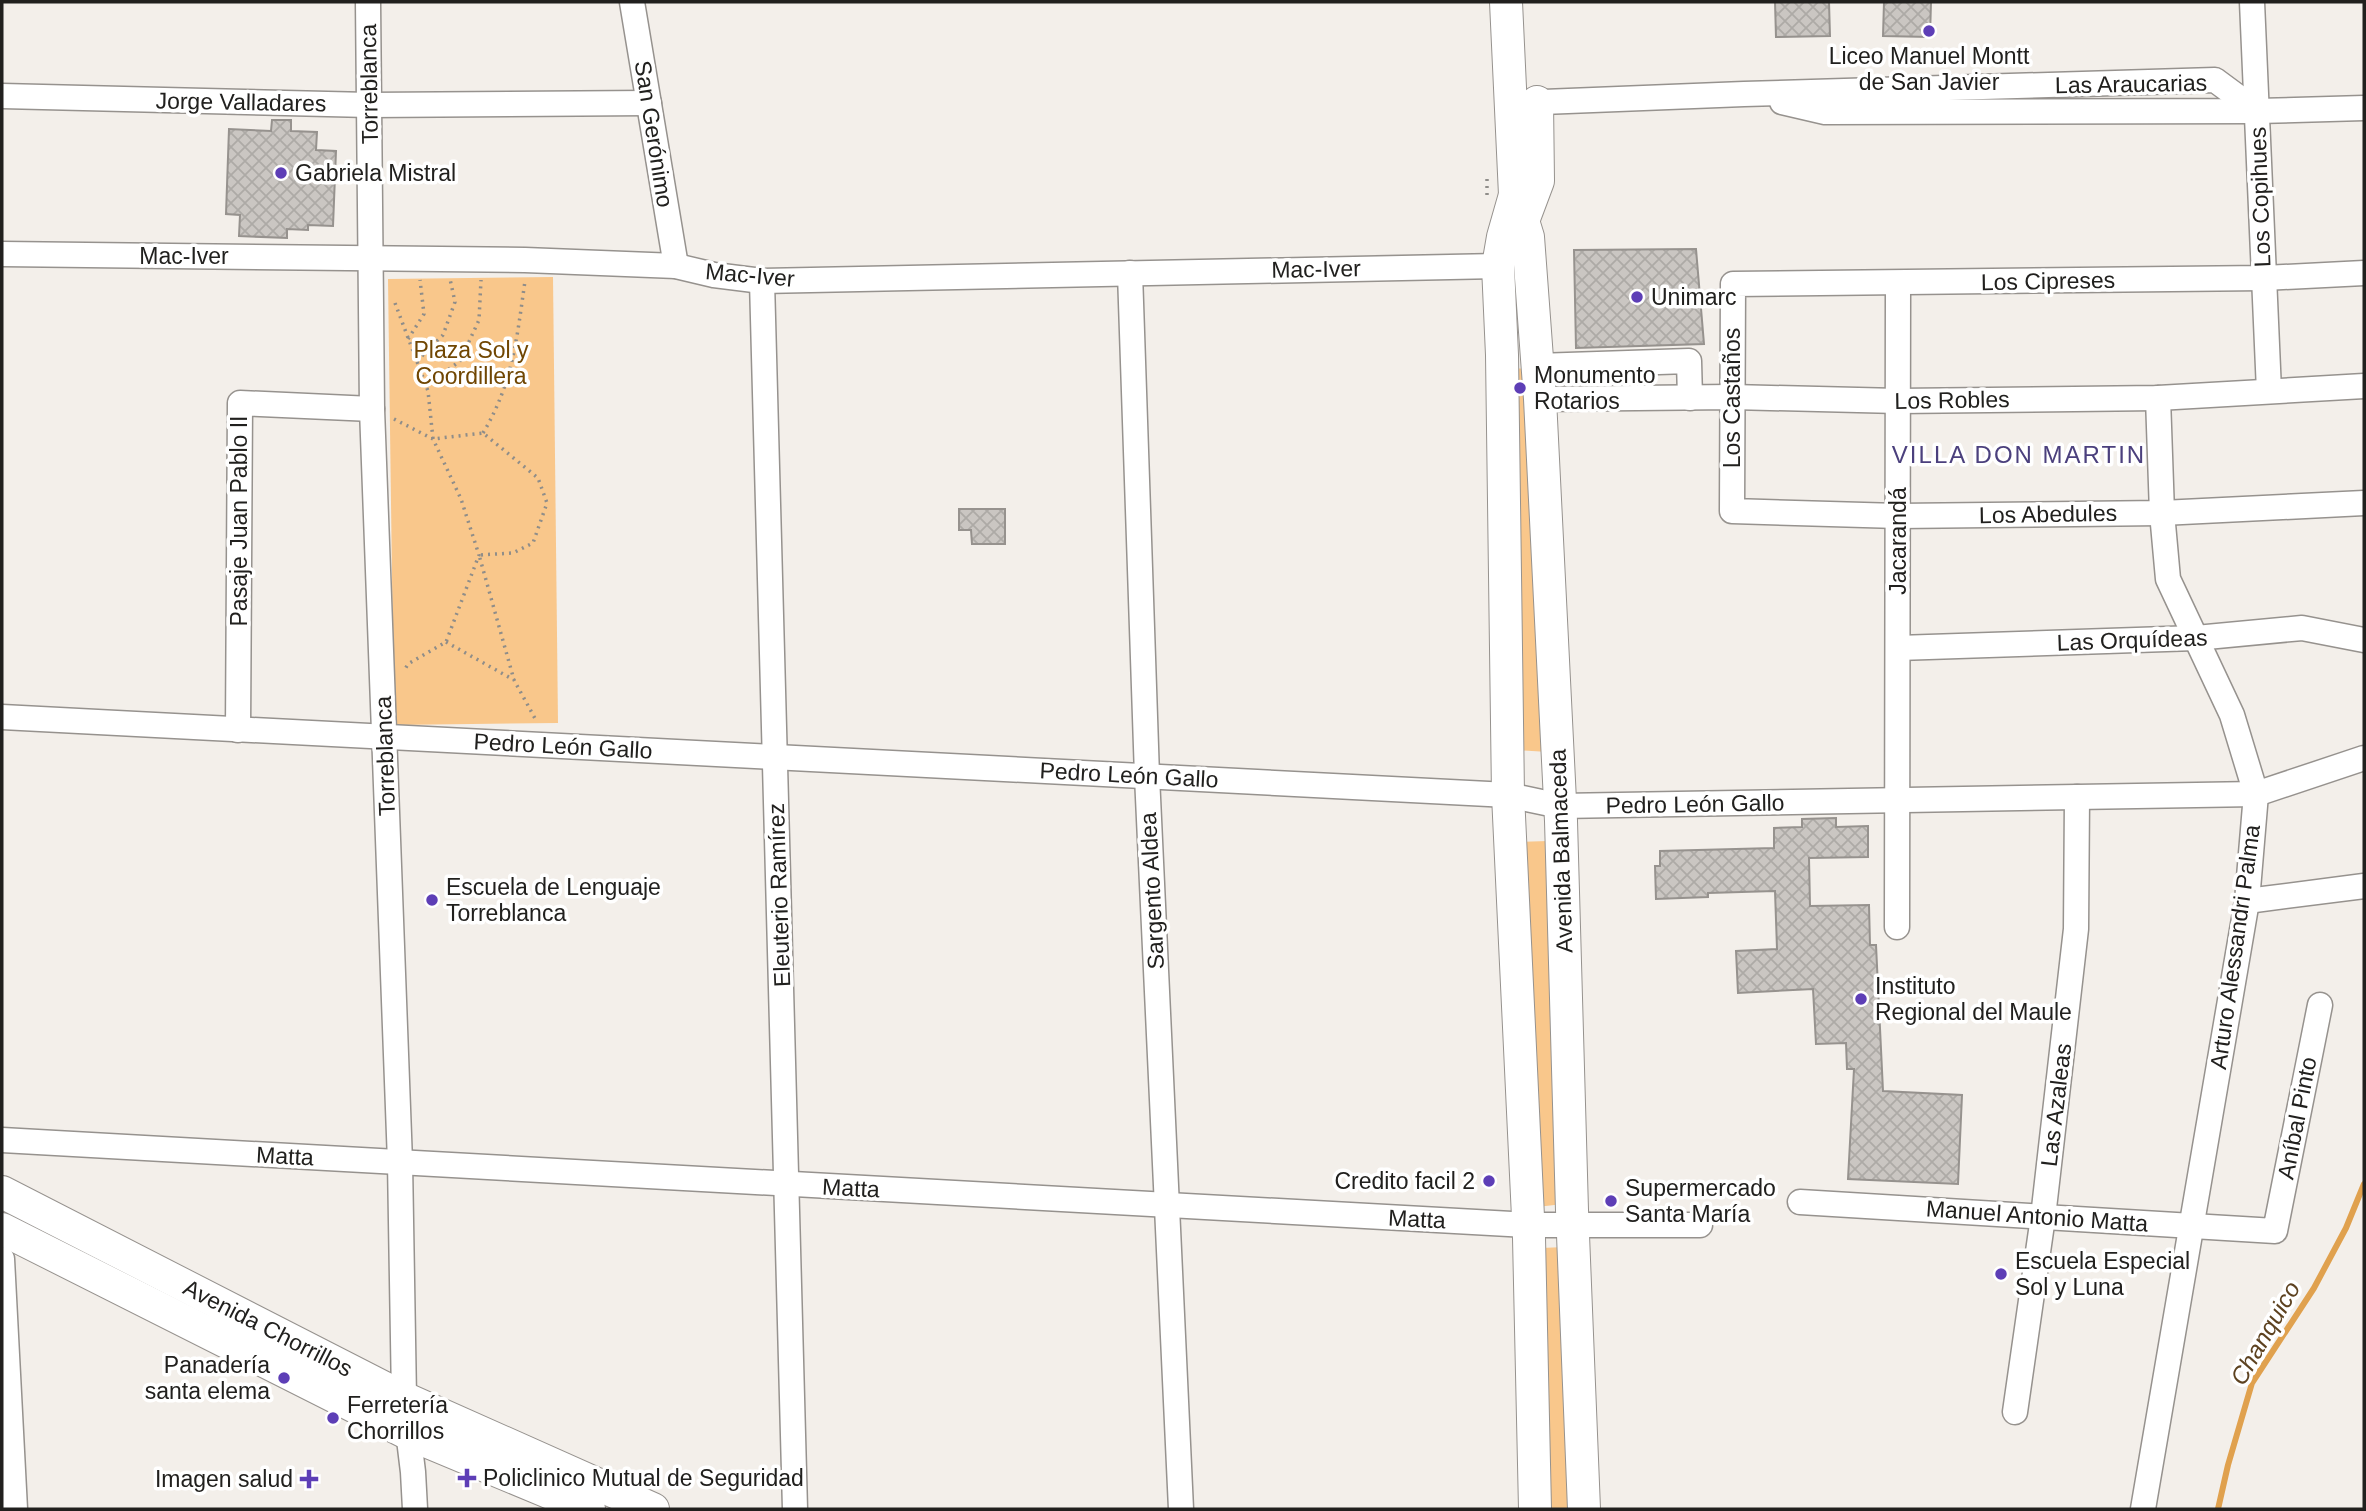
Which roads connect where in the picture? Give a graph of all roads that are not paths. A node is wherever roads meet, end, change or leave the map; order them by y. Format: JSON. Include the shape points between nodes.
{"nodes":[{"id":1,"x":368,"y":2,"type":"edge"},
{"id":2,"x":632,"y":2,"type":"edge"},
{"id":3,"x":1506,"y":2,"type":"edge"},
{"id":4,"x":2252,"y":2,"type":"edge"},
{"id":5,"x":2,"y":96,"type":"edge"},
{"id":6,"x":649,"y":103,"type":"junction"},
{"id":7,"x":1524,"y":103,"type":"junction"},
{"id":8,"x":369,"y":106,"type":"junction"},
{"id":9,"x":2364,"y":108,"type":"edge"},
{"id":10,"x":2257,"y":111,"type":"junction"},
{"id":11,"x":1519,"y":208,"type":"junction"},
{"id":12,"x":2,"y":254,"type":"edge"},
{"id":13,"x":370,"y":257,"type":"junction"},
{"id":14,"x":676,"y":266,"type":"junction"},
{"id":15,"x":1498,"y":266,"type":"junction"},
{"id":16,"x":1130,"y":273,"type":"junction"},
{"id":17,"x":2364,"y":273,"type":"edge"},
{"id":18,"x":2264,"y":278,"type":"junction"},
{"id":19,"x":762,"y":281,"type":"junction"},
{"id":20,"x":1898,"y":283,"type":"junction"},
{"id":21,"x":1732,"y":284,"type":"joint"},
{"id":22,"x":1537,"y":366,"type":"junction"},
{"id":23,"x":2364,"y":387,"type":"edge"},
{"id":24,"x":2269,"y":391,"type":"junction"},
{"id":25,"x":1732,"y":397,"type":"junction"},
{"id":26,"x":1690,"y":398,"type":"junction"},
{"id":27,"x":2158,"y":398,"type":"junction"},
{"id":28,"x":1540,"y":400,"type":"junction"},
{"id":29,"x":1898,"y":401,"type":"junction"},
{"id":30,"x":372,"y":409,"type":"junction"},
{"id":31,"x":2364,"y":503,"type":"edge"},
{"id":32,"x":1732,"y":511,"type":"joint"},
{"id":33,"x":2162,"y":513,"type":"junction"},
{"id":34,"x":1898,"y":516,"type":"junction"},
{"id":35,"x":2196,"y":638,"type":"junction"},
{"id":36,"x":2364,"y":640,"type":"edge"},
{"id":37,"x":1898,"y":648,"type":"junction"},
{"id":38,"x":2,"y":717,"type":"edge"},
{"id":39,"x":237,"y":730,"type":"junction"},
{"id":40,"x":384,"y":737,"type":"junction"},
{"id":41,"x":775,"y":757,"type":"junction"},
{"id":42,"x":2364,"y":758,"type":"edge"},
{"id":43,"x":1147,"y":776,"type":"junction"},
{"id":44,"x":2256,"y":794,"type":"junction"},
{"id":45,"x":1508,"y":795,"type":"junction"},
{"id":46,"x":2077,"y":797,"type":"junction"},
{"id":47,"x":1898,"y":800,"type":"junction"},
{"id":48,"x":1560,"y":806,"type":"junction"},
{"id":49,"x":2364,"y":886,"type":"edge"},
{"id":50,"x":2247,"y":901,"type":"junction"},
{"id":51,"x":1897,"y":927,"type":"dead end"},
{"id":52,"x":2320,"y":1005,"type":"dead end"},
{"id":53,"x":2,"y":1140,"type":"edge"},
{"id":54,"x":400,"y":1162,"type":"junction"},
{"id":55,"x":786,"y":1184,"type":"junction"},
{"id":56,"x":2,"y":1192,"type":"edge"},
{"id":57,"x":1800,"y":1202,"type":"dead end"},
{"id":58,"x":1166,"y":1205,"type":"junction"},
{"id":59,"x":2043,"y":1217,"type":"junction"},
{"id":60,"x":1528,"y":1225,"type":"junction"},
{"id":61,"x":1700,"y":1225,"type":"dead end"},
{"id":62,"x":1573,"y":1226,"type":"junction"},
{"id":63,"x":2191,"y":1226,"type":"junction"},
{"id":64,"x":2,"y":1229,"type":"edge"},
{"id":65,"x":2275,"y":1231,"type":"joint"},
{"id":66,"x":2,"y":1259,"type":"edge"},
{"id":67,"x":404,"y":1398,"type":"junction"},
{"id":68,"x":2015,"y":1412,"type":"dead end"},
{"id":69,"x":409,"y":1434,"type":"junction"},
{"id":70,"x":15,"y":1509,"type":"edge"},
{"id":71,"x":415,"y":1509,"type":"edge"},
{"id":72,"x":589,"y":1509,"type":"edge"},
{"id":73,"x":653,"y":1509,"type":"edge"},
{"id":74,"x":795,"y":1509,"type":"edge"},
{"id":75,"x":1181,"y":1509,"type":"edge"},
{"id":76,"x":1535,"y":1509,"type":"edge"},
{"id":77,"x":1584,"y":1509,"type":"edge"},
{"id":78,"x":2143,"y":1509,"type":"edge"}],
"edges":[{"from":1,"to":8,"type":"street","name":"Torreblanca"},
{"from":2,"to":6,"type":"street","name":"San Gerónimo"},
{"from":3,"to":7,"type":"main road","name":"Avenida Balmaceda"},
{"from":4,"to":10,"type":"street","name":"Los Copihues"},
{"from":5,"to":8,"type":"street","name":"Jorge Valladares"},
{"from":6,"to":8,"type":"street","name":"Jorge Valladares"},
{"from":6,"to":14,"type":"street","name":"San Gerónimo"},
{"from":7,"to":10,"type":"street","name":"Las Araucarias","via":[[2215,80]]},
{"from":7,"to":11,"type":"main road","name":"Avenida Balmaceda"},
{"from":8,"to":13,"type":"street","name":"Torreblanca"},
{"from":9,"to":10,"type":"street"},
{"from":10,"to":18,"type":"street","name":"Los Copihues"},
{"from":11,"to":15,"type":"main road","name":"Avenida Balmaceda","via":[[1503,237]]},
{"from":11,"to":22,"type":"main road","name":"Avenida Balmaceda","via":[[1528,237]]},
{"from":12,"to":13,"type":"street","name":"Mac-Iver"},
{"from":13,"to":14,"type":"street","name":"Mac-Iver"},
{"from":13,"to":30,"type":"street","name":"Torreblanca"},
{"from":14,"to":19,"type":"street","name":"Mac-Iver"},
{"from":15,"to":16,"type":"street","name":"Mac-Iver"},
{"from":15,"to":45,"type":"main road","name":"Avenida Balmaceda"},
{"from":16,"to":19,"type":"street","name":"Mac-Iver"},
{"from":16,"to":43,"type":"street","name":"Sargento Aldea"},
{"from":17,"to":18,"type":"street","name":"Los Cipreses"},
{"from":18,"to":20,"type":"street","name":"Los Cipreses"},
{"from":18,"to":24,"type":"street","name":"Los Copihues"},
{"from":19,"to":41,"type":"street","name":"Eleuterio Ramírez"},
{"from":20,"to":21,"type":"street","name":"Los Cipreses"},
{"from":20,"to":29,"type":"street","name":"Jacarandá"},
{"from":21,"to":25,"type":"street","name":"Los Castaños"},
{"from":22,"to":26,"type":"street","via":[[1689,361]]},
{"from":22,"to":28,"type":"main road","name":"Avenida Balmaceda"},
{"from":23,"to":24,"type":"street","name":"Los Robles"},
{"from":24,"to":27,"type":"street","name":"Los Robles"},
{"from":25,"to":26,"type":"street","name":"Los Robles"},
{"from":25,"to":29,"type":"street","name":"Los Robles"},
{"from":25,"to":32,"type":"street","name":"Los Castaños"},
{"from":26,"to":28,"type":"street","name":"Los Robles"},
{"from":27,"to":29,"type":"street","name":"Los Robles"},
{"from":27,"to":33,"type":"street","name":"Arturo Alessandri Palma"},
{"from":28,"to":48,"type":"main road","name":"Avenida Balmaceda"},
{"from":29,"to":34,"type":"street","name":"Jacarandá"},
{"from":30,"to":39,"type":"street","name":"Pasaje Juan Pablo II","via":[[240,403]]},
{"from":30,"to":40,"type":"street","name":"Torreblanca"},
{"from":31,"to":33,"type":"street","name":"Los Abedules"},
{"from":32,"to":34,"type":"street","name":"Los Abedules"},
{"from":33,"to":34,"type":"street","name":"Los Abedules"},
{"from":33,"to":35,"type":"street","name":"Arturo Alessandri Palma","via":[[2168,579]]},
{"from":34,"to":37,"type":"street","name":"Jacarandá"},
{"from":35,"to":36,"type":"street","name":"Las Orquídeas","via":[[2302,628]]},
{"from":35,"to":37,"type":"street","name":"Las Orquídeas"},
{"from":35,"to":44,"type":"street","name":"Arturo Alessandri Palma","via":[[2232,715]]},
{"from":37,"to":47,"type":"street","name":"Jacarandá"},
{"from":38,"to":39,"type":"street","name":"Pedro León Gallo"},
{"from":39,"to":40,"type":"street","name":"Pedro León Gallo"},
{"from":40,"to":41,"type":"street","name":"Pedro León Gallo"},
{"from":40,"to":54,"type":"street","name":"Torreblanca"},
{"from":41,"to":43,"type":"street","name":"Pedro León Gallo"},
{"from":41,"to":55,"type":"street","name":"Eleuterio Ramírez"},
{"from":42,"to":44,"type":"street"},
{"from":43,"to":45,"type":"street","name":"Pedro León Gallo"},
{"from":43,"to":58,"type":"street","name":"Sargento Aldea"},
{"from":44,"to":46,"type":"street","name":"Pedro León Gallo"},
{"from":44,"to":50,"type":"street","name":"Arturo Alessandri Palma"},
{"from":45,"to":48,"type":"street","name":"Pedro León Gallo"},
{"from":45,"to":60,"type":"main road","name":"Avenida Balmaceda"},
{"from":46,"to":47,"type":"street","name":"Pedro León Gallo"},
{"from":46,"to":59,"type":"street","name":"Las Azaleas","via":[[2076,929]]},
{"from":47,"to":48,"type":"street","name":"Pedro León Gallo"},
{"from":47,"to":51,"type":"street","name":"Jacarandá"},
{"from":48,"to":62,"type":"main road","name":"Avenida Balmaceda"},
{"from":49,"to":50,"type":"street"},
{"from":50,"to":63,"type":"street","name":"Arturo Alessandri Palma"},
{"from":52,"to":65,"type":"street","name":"Aníbal Pinto"},
{"from":53,"to":54,"type":"street","name":"Matta"},
{"from":54,"to":55,"type":"street","name":"Matta"},
{"from":54,"to":67,"type":"street","name":"Torreblanca"},
{"from":55,"to":58,"type":"street","name":"Matta"},
{"from":55,"to":74,"type":"street","name":"Eleuterio Ramírez"},
{"from":56,"to":67,"type":"main road","name":"Avenida Chorrillos"},
{"from":57,"to":59,"type":"street","name":"Manuel Antonio Matta"},
{"from":58,"to":60,"type":"street","name":"Matta"},
{"from":58,"to":75,"type":"street","name":"Sargento Aldea"},
{"from":59,"to":63,"type":"street","name":"Manuel Antonio Matta"},
{"from":59,"to":68,"type":"street","name":"Las Azaleas"},
{"from":60,"to":62,"type":"street","name":"Matta"},
{"from":60,"to":76,"type":"main road","name":"Avenida Balmaceda"},
{"from":61,"to":62,"type":"street","name":"Matta"},
{"from":62,"to":77,"type":"main road","name":"Avenida Balmaceda"},
{"from":63,"to":65,"type":"street","name":"Manuel Antonio Matta"},
{"from":63,"to":78,"type":"street","name":"Arturo Alessandri Palma"},
{"from":64,"to":69,"type":"main road","name":"Avenida Chorrillos"},
{"from":66,"to":70,"type":"street"},
{"from":67,"to":69,"type":"street","name":"Torreblanca"},
{"from":67,"to":73,"type":"main road","name":"Avenida Chorrillos"},
{"from":69,"to":71,"type":"street","name":"Torreblanca"},
{"from":69,"to":72,"type":"main road","name":"Avenida Chorrillos"}]}
